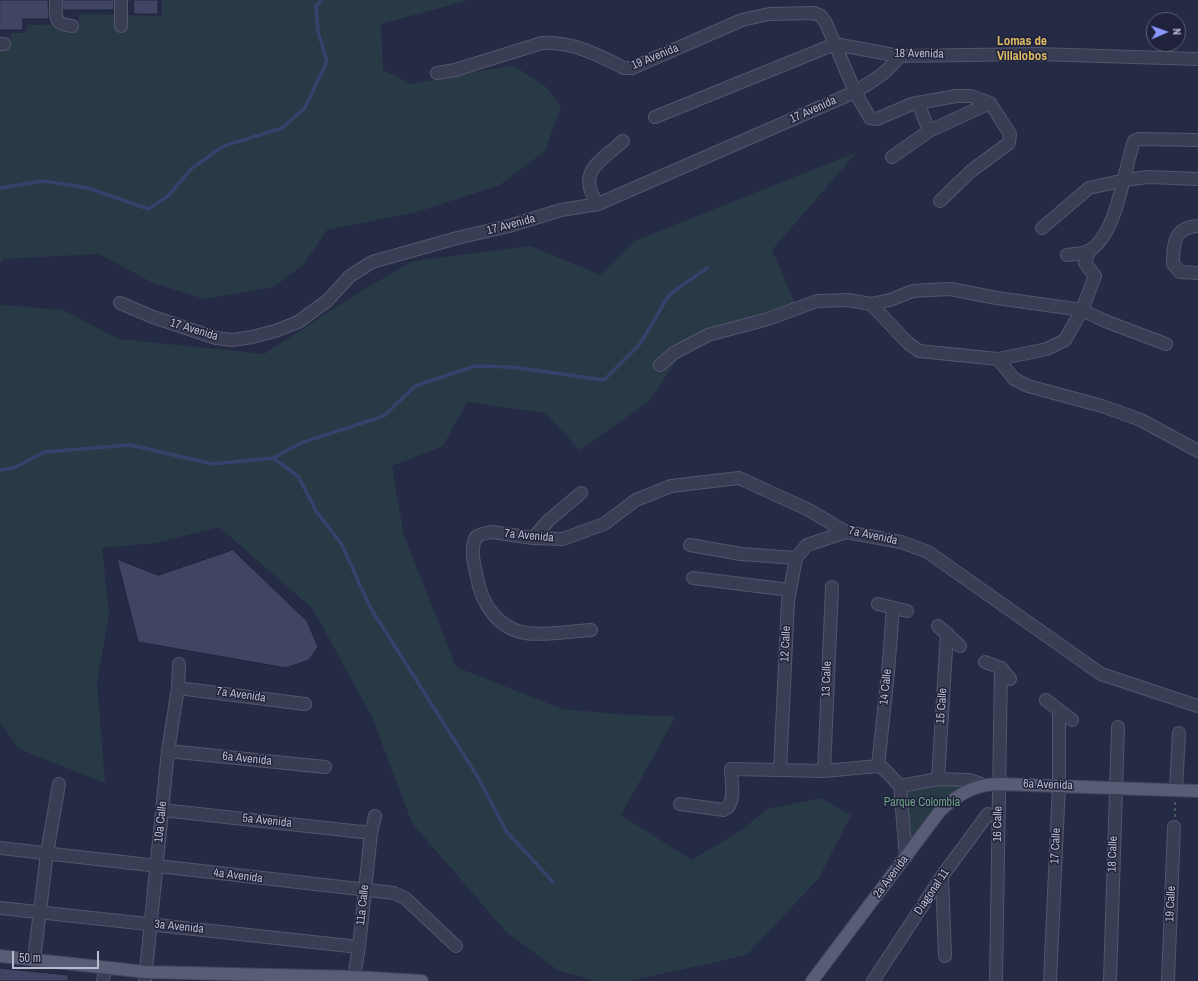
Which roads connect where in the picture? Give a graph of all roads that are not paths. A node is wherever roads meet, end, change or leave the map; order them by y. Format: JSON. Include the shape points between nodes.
{"nodes":[{"id":1,"x":56,"y":0,"type":"edge"},
{"id":2,"x":121,"y":0,"type":"edge"},
{"id":3,"x":72,"y":26,"type":"dead end"},
{"id":4,"x":121,"y":26,"type":"dead end"},
{"id":5,"x":835,"y":44,"type":"junction"},
{"id":6,"x":899,"y":56,"type":"junction"},
{"id":7,"x":1198,"y":59,"type":"edge"},
{"id":8,"x":436,"y":72,"type":"dead end"},
{"id":9,"x":855,"y":92,"type":"junction"},
{"id":10,"x":918,"y":103,"type":"junction"},
{"id":11,"x":990,"y":103,"type":"junction"},
{"id":12,"x":655,"y":117,"type":"dead end"},
{"id":13,"x":929,"y":131,"type":"junction"},
{"id":14,"x":1198,"y":140,"type":"edge"},
{"id":15,"x":624,"y":141,"type":"dead end"},
{"id":16,"x":892,"y":157,"type":"dead end"},
{"id":17,"x":1198,"y":178,"type":"edge"},
{"id":18,"x":1125,"y":180,"type":"junction"},
{"id":19,"x":940,"y":201,"type":"dead end"},
{"id":20,"x":598,"y":204,"type":"junction"},
{"id":21,"x":1198,"y":226,"type":"edge"},
{"id":22,"x":1042,"y":228,"type":"dead end"},
{"id":23,"x":1089,"y":251,"type":"junction"},
{"id":24,"x":1067,"y":255,"type":"dead end"},
{"id":25,"x":1198,"y":273,"type":"edge"},
{"id":26,"x":120,"y":303,"type":"dead end"},
{"id":27,"x":871,"y":304,"type":"junction"},
{"id":28,"x":1082,"y":310,"type":"junction"},
{"id":29,"x":1166,"y":344,"type":"dead end"},
{"id":30,"x":998,"y":359,"type":"junction"},
{"id":31,"x":660,"y":365,"type":"dead end"},
{"id":32,"x":1198,"y":451,"type":"edge"},
{"id":33,"x":581,"y":493,"type":"dead end"},
{"id":34,"x":846,"y":532,"type":"junction"},
{"id":35,"x":533,"y":538,"type":"junction"},
{"id":36,"x":690,"y":546,"type":"dead end"},
{"id":37,"x":796,"y":558,"type":"junction"},
{"id":38,"x":693,"y":578,"type":"dead end"},
{"id":39,"x":832,"y":587,"type":"dead end"},
{"id":40,"x":790,"y":590,"type":"junction"},
{"id":41,"x":878,"y":604,"type":"dead end"},
{"id":42,"x":893,"y":608,"type":"junction"},
{"id":43,"x":907,"y":611,"type":"dead end"},
{"id":44,"x":591,"y":630,"type":"dead end"},
{"id":45,"x":960,"y":646,"type":"dead end"},
{"id":46,"x":986,"y":662,"type":"dead end"},
{"id":47,"x":179,"y":664,"type":"dead end"},
{"id":48,"x":1001,"y":668,"type":"junction"},
{"id":49,"x":1010,"y":679,"type":"dead end"},
{"id":50,"x":178,"y":688,"type":"junction"},
{"id":51,"x":1046,"y":700,"type":"dead end"},
{"id":52,"x":305,"y":704,"type":"dead end"},
{"id":53,"x":1198,"y":706,"type":"edge"},
{"id":54,"x":1059,"y":710,"type":"junction"},
{"id":55,"x":1072,"y":720,"type":"dead end"},
{"id":56,"x":1118,"y":727,"type":"dead end"},
{"id":57,"x":1179,"y":733,"type":"dead end"},
{"id":58,"x":168,"y":752,"type":"junction"},
{"id":59,"x":878,"y":766,"type":"junction"},
{"id":60,"x":325,"y":767,"type":"dead end"},
{"id":61,"x":780,"y":770,"type":"junction"},
{"id":62,"x":824,"y":771,"type":"junction"},
{"id":63,"x":938,"y":778,"type":"junction"},
{"id":64,"x":895,"y":781,"type":"junction"},
{"id":65,"x":60,"y":784,"type":"dead end"},
{"id":66,"x":981,"y":784,"type":"junction"},
{"id":67,"x":999,"y":784,"type":"junction"},
{"id":68,"x":1059,"y":786,"type":"junction"},
{"id":69,"x":1115,"y":788,"type":"junction"},
{"id":70,"x":1176,"y":790,"type":"junction"},
{"id":71,"x":1198,"y":791,"type":"edge"},
{"id":72,"x":680,"y":804,"type":"dead end"},
{"id":73,"x":162,"y":810,"type":"junction"},
{"id":74,"x":375,"y":816,"type":"dead end"},
{"id":75,"x":997,"y":816,"type":"junction"},
{"id":76,"x":1174,"y":827,"type":"dead end"},
{"id":77,"x":371,"y":833,"type":"junction"},
{"id":78,"x":0,"y":848,"type":"edge"},
{"id":79,"x":47,"y":853,"type":"junction"},
{"id":80,"x":906,"y":858,"type":"junction"},
{"id":81,"x":156,"y":866,"type":"junction"},
{"id":82,"x":942,"y":876,"type":"junction"},
{"id":83,"x":365,"y":891,"type":"junction"},
{"id":84,"x":0,"y":908,"type":"edge"},
{"id":85,"x":39,"y":913,"type":"junction"},
{"id":86,"x":150,"y":924,"type":"junction"},
{"id":87,"x":456,"y":946,"type":"dead end"},
{"id":88,"x":359,"y":947,"type":"junction"},
{"id":89,"x":0,"y":956,"type":"edge"},
{"id":90,"x":945,"y":956,"type":"dead end"},
{"id":91,"x":34,"y":960,"type":"junction"},
{"id":92,"x":105,"y":968,"type":"junction"},
{"id":93,"x":146,"y":977,"type":"edge"},
{"id":94,"x":354,"y":977,"type":"junction"},
{"id":95,"x":193,"y":978,"type":"edge"},
{"id":96,"x":238,"y":978,"type":"edge"},
{"id":97,"x":289,"y":979,"type":"edge"},
{"id":98,"x":336,"y":979,"type":"edge"},
{"id":99,"x":387,"y":980,"type":"edge"},
{"id":100,"x":103,"y":981,"type":"edge"},
{"id":101,"x":422,"y":981,"type":"edge"},
{"id":102,"x":812,"y":981,"type":"edge"},
{"id":103,"x":873,"y":981,"type":"edge"},
{"id":104,"x":996,"y":981,"type":"edge"},
{"id":105,"x":1050,"y":981,"type":"edge"},
{"id":106,"x":1110,"y":981,"type":"edge"},
{"id":107,"x":1168,"y":981,"type":"edge"}],
"edges":[{"from":1,"to":3,"type":"street","via":[[56,18],[63,25]]},
{"from":2,"to":4,"type":"street"},
{"from":5,"to":6,"type":"street","name":"18 Avenida"},
{"from":5,"to":8,"type":"street","name":"19 Avenida","via":[[822,16],[814,13],[769,14],[742,20],[632,68],[624,68],[570,44],[555,42],[542,43],[455,70]]},
{"from":5,"to":9,"type":"street"},
{"from":5,"to":12,"type":"street"},
{"from":6,"to":7,"type":"street","name":"18 Avenida","via":[[1037,54]]},
{"from":6,"to":9,"type":"street","name":"17 Avenida","via":[[884,74]]},
{"from":9,"to":10,"type":"street","via":[[870,118],[877,119],[903,106]]},
{"from":9,"to":20,"type":"street","name":"17 Avenida"},
{"from":10,"to":11,"type":"street","via":[[956,96],[972,96]]},
{"from":10,"to":13,"type":"street"},
{"from":11,"to":13,"type":"street"},
{"from":11,"to":19,"type":"street","via":[[1010,134],[1009,143],[971,171]]},
{"from":13,"to":16,"type":"street"},
{"from":14,"to":18,"type":"street","via":[[1139,138],[1134,141]]},
{"from":15,"to":20,"type":"street","via":[[590,173],[590,193]]},
{"from":17,"to":18,"type":"street","via":[[1148,177]]},
{"from":18,"to":22,"type":"street","via":[[1089,188]]},
{"from":18,"to":23,"type":"street","via":[[1104,235]]},
{"from":20,"to":26,"type":"street","name":"17 Avenida","via":[[561,210],[372,262],[350,276],[327,301],[298,322],[252,337],[232,340],[216,338]]},
{"from":21,"to":25,"type":"street","via":[[1185,228],[1177,236],[1173,264],[1180,272]]},
{"from":23,"to":24,"type":"street"},
{"from":23,"to":28,"type":"street","via":[[1085,263],[1095,276]]},
{"from":27,"to":28,"type":"street","via":[[913,291],[950,289]]},
{"from":27,"to":30,"type":"street","via":[[919,351]]},
{"from":27,"to":31,"type":"street","via":[[848,300],[817,301],[768,319],[708,335],[674,353]]},
{"from":28,"to":29,"type":"street"},
{"from":28,"to":30,"type":"street","via":[[1066,340],[1047,350]]},
{"from":30,"to":32,"type":"street","via":[[1014,379],[1028,386],[1102,406],[1141,420]]},
{"from":33,"to":35,"type":"street","via":[[549,520]]},
{"from":34,"to":35,"type":"street","name":"7a Avenida","via":[[809,510],[739,478],[671,486],[636,500],[604,524],[563,539]]},
{"from":34,"to":37,"type":"street","via":[[807,544]]},
{"from":34,"to":53,"type":"street","name":"7a Avenida","via":[[901,542],[928,552],[1100,674]]},
{"from":35,"to":44,"type":"street","name":"7a Avenida","via":[[487,533],[476,537],[475,566],[484,601],[493,614],[512,628],[527,634]]},
{"from":36,"to":37,"type":"street","via":[[741,554]]},
{"from":37,"to":40,"type":"street","name":"12 Calle"},
{"from":38,"to":40,"type":"street"},
{"from":39,"to":62,"type":"street","name":"13 Calle"},
{"from":40,"to":61,"type":"street","name":"12 Calle"},
{"from":41,"to":42,"type":"street"},
{"from":42,"to":43,"type":"street"},
{"from":42,"to":59,"type":"street","name":"14 Calle"},
{"from":45,"to":63,"type":"street","name":"15 Calle","via":[[942,629]]},
{"from":46,"to":48,"type":"street"},
{"from":47,"to":50,"type":"street","name":"10a Calle"},
{"from":48,"to":49,"type":"street"},
{"from":48,"to":67,"type":"street","name":"16 Calle"},
{"from":50,"to":52,"type":"street","name":"7a Avenida"},
{"from":50,"to":58,"type":"street","name":"10a Calle"},
{"from":51,"to":54,"type":"street"},
{"from":54,"to":55,"type":"street"},
{"from":54,"to":68,"type":"street","name":"17 Calle"},
{"from":56,"to":69,"type":"street","name":"18 Calle"},
{"from":57,"to":70,"type":"street"},
{"from":58,"to":60,"type":"street","name":"6a Avenida"},
{"from":58,"to":73,"type":"street","name":"10a Calle"},
{"from":59,"to":62,"type":"street"},
{"from":59,"to":64,"type":"street"},
{"from":61,"to":62,"type":"street"},
{"from":61,"to":72,"type":"street","via":[[731,769],[732,802],[729,808],[724,810]]},
{"from":63,"to":64,"type":"street","name":"6a Avenida"},
{"from":63,"to":66,"type":"street","name":"6a Avenida","via":[[970,780]]},
{"from":64,"to":80,"type":"street"},
{"from":65,"to":79,"type":"street"},
{"from":66,"to":67,"type":"main road","name":"6a Avenida"},
{"from":66,"to":80,"type":"main road","name":"2a Avenida","via":[[948,804]]},
{"from":67,"to":68,"type":"main road","name":"6a Avenida"},
{"from":67,"to":75,"type":"street","name":"16 Calle"},
{"from":68,"to":69,"type":"main road","name":"6a Avenida"},
{"from":68,"to":105,"type":"street","name":"17 Calle"},
{"from":69,"to":70,"type":"main road","name":"6a Avenida"},
{"from":69,"to":106,"type":"street","name":"18 Calle"},
{"from":70,"to":71,"type":"main road","name":"6a Avenida"},
{"from":73,"to":77,"type":"street","name":"5a Avenida"},
{"from":73,"to":81,"type":"street","name":"10a Calle"},
{"from":74,"to":77,"type":"street","name":"11a Calle"},
{"from":75,"to":82,"type":"street","name":"Diagonal 11","via":[[988,814]]},
{"from":75,"to":104,"type":"street","name":"16 Calle"},
{"from":76,"to":107,"type":"street","name":"19 Calle"},
{"from":77,"to":83,"type":"street","name":"11a Calle"},
{"from":78,"to":79,"type":"street","name":"4a Avenida"},
{"from":79,"to":81,"type":"street","name":"4a Avenida"},
{"from":79,"to":85,"type":"street"},
{"from":80,"to":102,"type":"main road","name":"2a Avenida"},
{"from":81,"to":83,"type":"street","name":"4a Avenida"},
{"from":81,"to":86,"type":"street","name":"10a Calle"},
{"from":82,"to":90,"type":"street"},
{"from":82,"to":103,"type":"street","name":"Diagonal 11"},
{"from":83,"to":87,"type":"street","name":"4a Avenida","via":[[400,895]]},
{"from":83,"to":88,"type":"street","name":"11a Calle"},
{"from":84,"to":85,"type":"street","name":"3a Avenida"},
{"from":85,"to":86,"type":"street","name":"3a Avenida"},
{"from":85,"to":91,"type":"street"},
{"from":86,"to":88,"type":"street","name":"3a Avenida"},
{"from":86,"to":93,"type":"street","name":"10a Calle"},
{"from":88,"to":94,"type":"street","name":"11a Calle"},
{"from":89,"to":91,"type":"main road"},
{"from":91,"to":92,"type":"main road"},
{"from":92,"to":93,"type":"main road"},
{"from":92,"to":100,"type":"street"},
{"from":93,"to":95,"type":"main road"},
{"from":94,"to":98,"type":"main road"},
{"from":94,"to":99,"type":"main road"},
{"from":95,"to":96,"type":"main road"},
{"from":96,"to":97,"type":"main road"},
{"from":97,"to":98,"type":"main road"},
{"from":99,"to":101,"type":"main road"}]}
